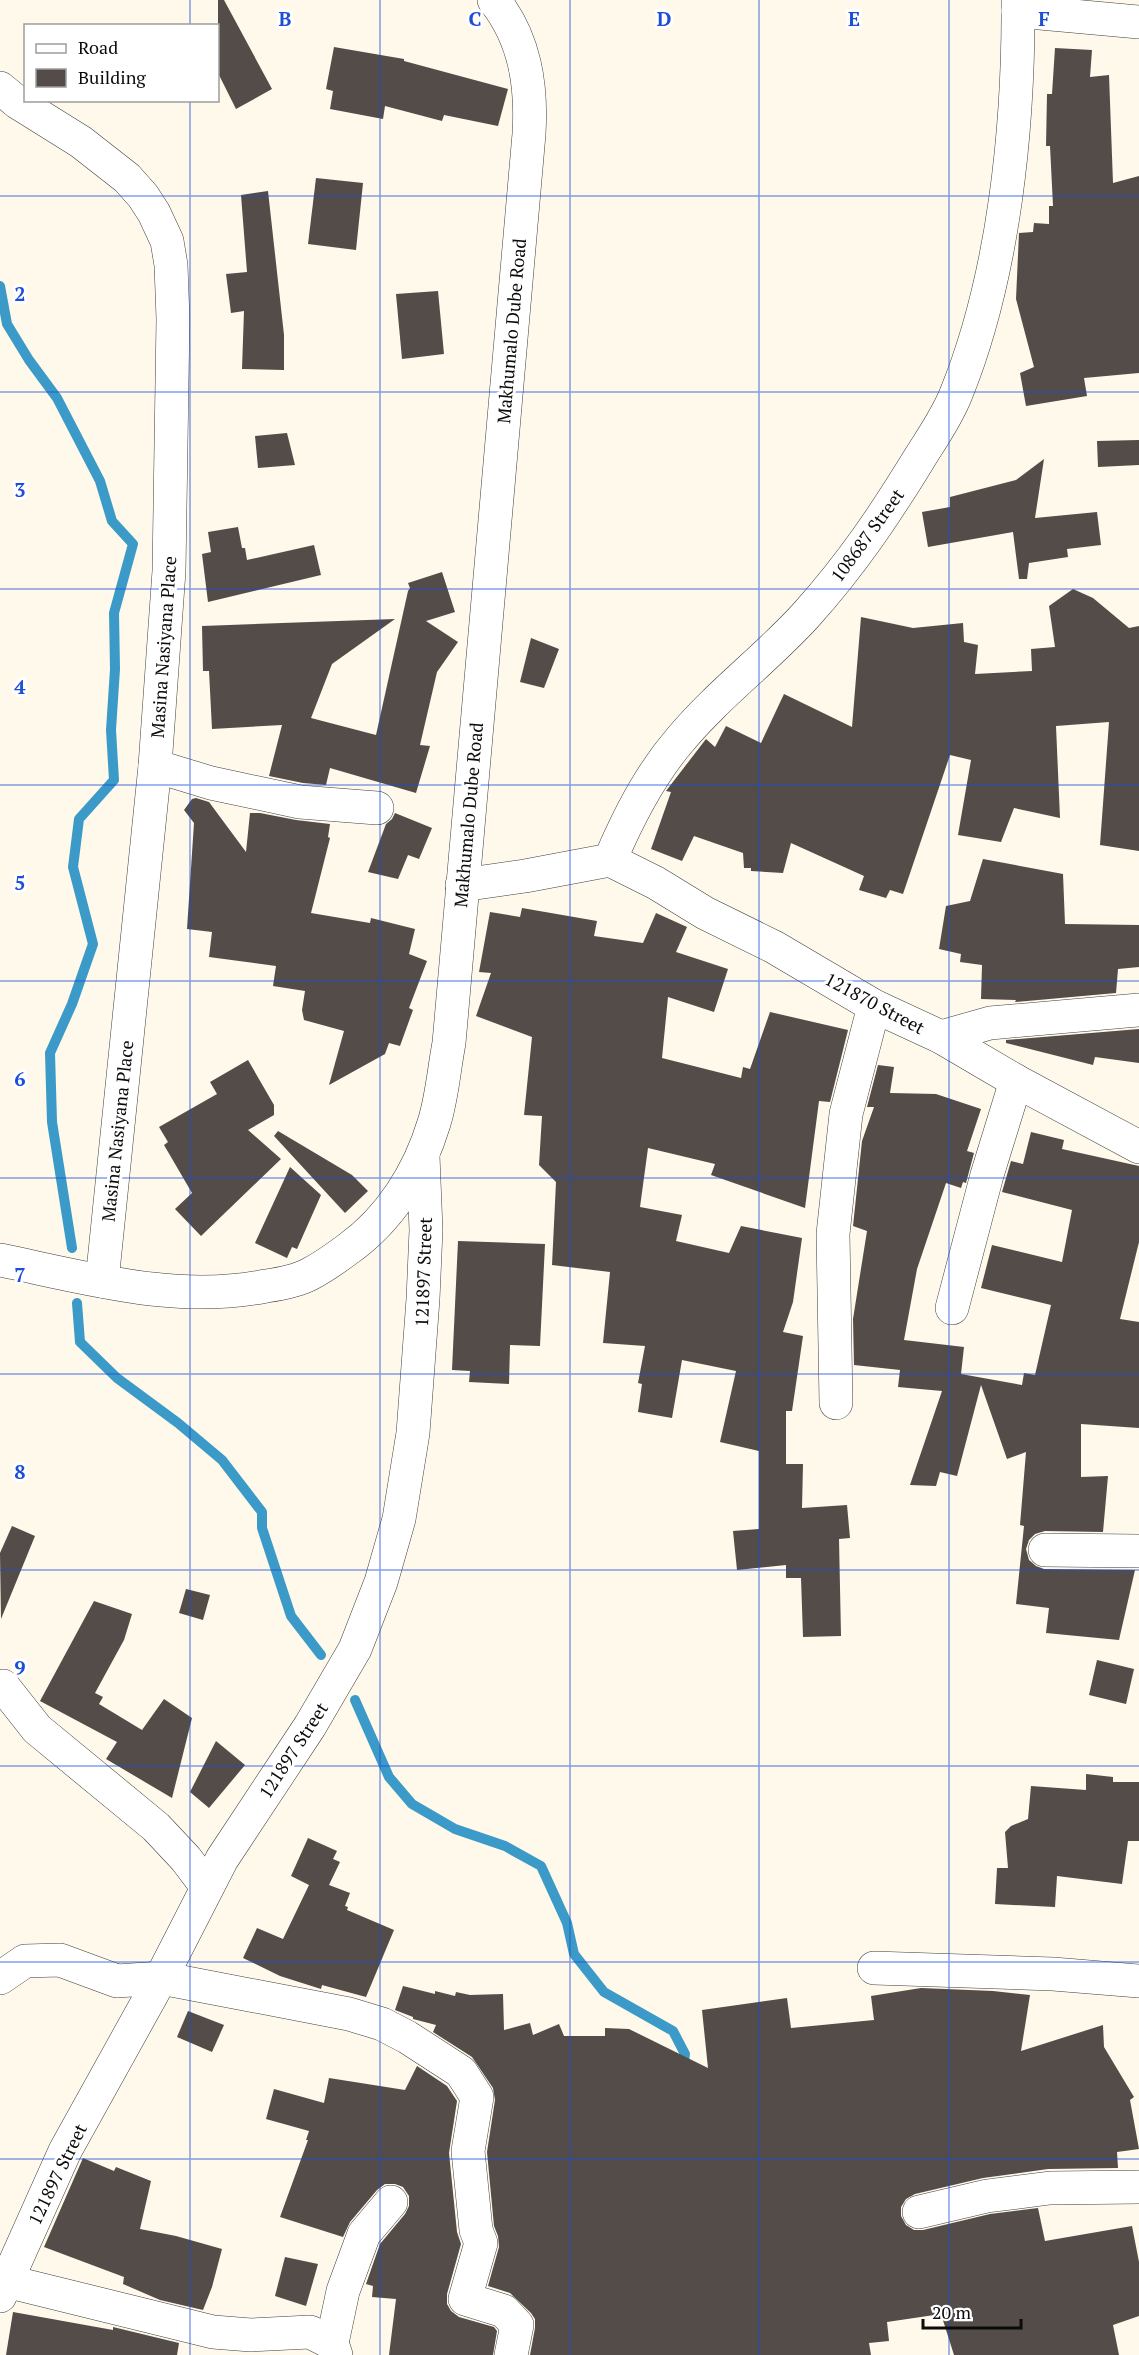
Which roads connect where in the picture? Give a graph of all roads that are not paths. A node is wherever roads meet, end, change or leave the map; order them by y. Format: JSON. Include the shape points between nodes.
{"nodes":[{"id":1,"x":494,"y":0,"type":"edge"},
{"id":2,"x":1018,"y":6,"type":"edge"},
{"id":3,"x":1139,"y":22,"type":"edge"},
{"id":4,"x":0,"y":88,"type":"edge"},
{"id":5,"x":155,"y":766,"type":"junction"},
{"id":6,"x":377,"y":808,"type":"dead end"},
{"id":7,"x":610,"y":860,"type":"junction"},
{"id":8,"x":462,"y":885,"type":"junction"},
{"id":9,"x":874,"y":1006,"type":"junction"},
{"id":10,"x":1139,"y":1010,"type":"edge"},
{"id":11,"x":941,"y":1037,"type":"junction"},
{"id":12,"x":1016,"y":1081,"type":"junction"},
{"id":13,"x":1139,"y":1147,"type":"edge"},
{"id":14,"x":423,"y":1156,"type":"junction"},
{"id":15,"x":0,"y":1260,"type":"edge"},
{"id":16,"x":102,"y":1281,"type":"junction"},
{"id":17,"x":952,"y":1308,"type":"dead end"},
{"id":18,"x":836,"y":1402,"type":"dead end"},
{"id":19,"x":1045,"y":1550,"type":"dead end"},
{"id":20,"x":1139,"y":1551,"type":"edge"},
{"id":21,"x":3,"y":1686,"type":"dead end"},
{"id":22,"x":207,"y":1887,"type":"junction"},
{"id":23,"x":874,"y":1968,"type":"dead end"},
{"id":24,"x":0,"y":1978,"type":"edge"},
{"id":25,"x":161,"y":1978,"type":"junction"},
{"id":26,"x":1139,"y":1981,"type":"edge"},
{"id":27,"x":1139,"y":2187,"type":"edge"},
{"id":28,"x":391,"y":2202,"type":"dead end"},
{"id":29,"x":919,"y":2212,"type":"dead end"},
{"id":30,"x":3,"y":2288,"type":"edge"},
{"id":31,"x":334,"y":2349,"type":"edge"},
{"id":32,"x":511,"y":2355,"type":"edge"}],
"edges":[{"from":1,"to":8,"type":"street","name":"Makhumalo Dube Road","via":[[516,37],[531,99]]},
{"from":2,"to":3,"type":"street"},
{"from":2,"to":7,"type":"street","name":"108687 Street","via":[[1015,117],[997,248],[985,307],[955,396],[880,523],[847,568],[804,617],[679,741],[647,785]]},
{"from":4,"to":5,"type":"street","name":"Masina Nasiyana Place","via":[[81,141],[127,178],[143,196],[167,241],[173,290],[170,571]]},
{"from":5,"to":6,"type":"street","via":[[211,783],[300,802]]},
{"from":5,"to":16,"type":"street","name":"Masina Nasiyana Place"},
{"from":7,"to":8,"type":"street"},
{"from":7,"to":9,"type":"street","name":"121870 Street","via":[[774,947]]},
{"from":8,"to":14,"type":"street","name":"Makhumalo Dube Road","via":[[448,1043],[435,1121]]},
{"from":9,"to":11,"type":"street","name":"121870 Street"},
{"from":9,"to":18,"type":"street","via":[[846,1114],[833,1234]]},
{"from":10,"to":11,"type":"street","via":[[990,1023]]},
{"from":11,"to":12,"type":"street","name":"121870 Street"},
{"from":12,"to":13,"type":"street","name":"121870 Street"},
{"from":12,"to":17,"type":"street"},
{"from":14,"to":16,"type":"street","name":"Makhumalo Dube Road","via":[[391,1208],[366,1236],[309,1275],[246,1290],[201,1292]]},
{"from":14,"to":22,"type":"street","name":"121897 Street","via":[[425,1253],[413,1434],[399,1519],[381,1582],[355,1649]]},
{"from":15,"to":16,"type":"street","name":"Makhumalo Dube Road"},
{"from":19,"to":20,"type":"street"},
{"from":21,"to":22,"type":"street","via":[[37,1729],[156,1827]]},
{"from":22,"to":25,"type":"street","name":"121897 Street"},
{"from":23,"to":26,"type":"street"},
{"from":24,"to":25,"type":"street","via":[[25,1961],[60,1959],[117,1981]]},
{"from":25,"to":30,"type":"street","name":"121897 Street","via":[[65,2151]]},
{"from":25,"to":32,"type":"street","via":[[349,2014],[382,2024],[461,2072],[477,2097],[468,2151],[476,2230],[481,2243],[465,2299],[504,2311],[517,2325]]},
{"from":27,"to":29,"type":"street","via":[[1039,2189]]},
{"from":28,"to":31,"type":"street","via":[[364,2234],[343,2291]]},
{"from":30,"to":31,"type":"street","via":[[213,2332],[310,2332]]}]}
